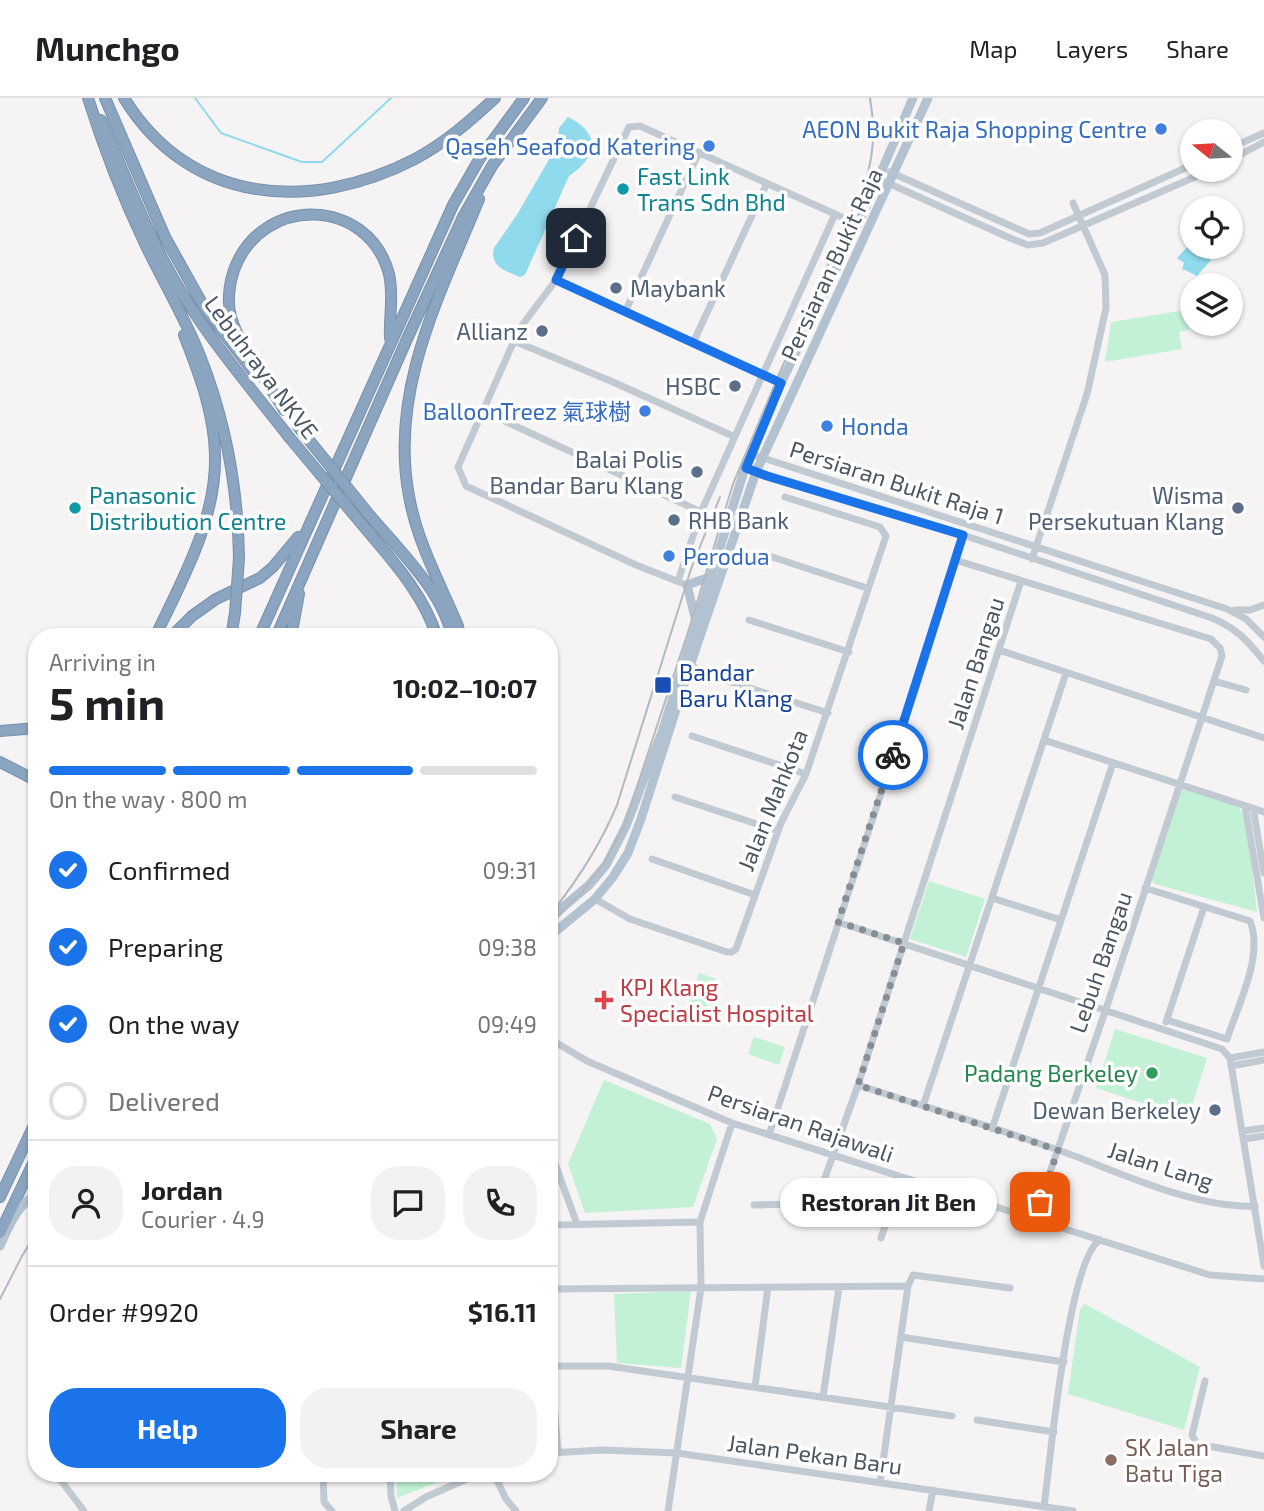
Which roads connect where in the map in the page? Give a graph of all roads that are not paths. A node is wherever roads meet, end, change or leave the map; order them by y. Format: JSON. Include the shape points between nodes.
{"nodes":[{"id":1,"x":89,"y":98,"type":"edge"},
{"id":2,"x":105,"y":98,"type":"edge"},
{"id":3,"x":124,"y":98,"type":"edge"},
{"id":4,"x":495,"y":98,"type":"edge"},
{"id":5,"x":524,"y":98,"type":"edge"},
{"id":6,"x":542,"y":98,"type":"edge"},
{"id":7,"x":913,"y":98,"type":"edge"},
{"id":8,"x":928,"y":98,"type":"edge"},
{"id":9,"x":1264,"y":133,"type":"edge"},
{"id":10,"x":1243,"y":142,"type":"edge"},
{"id":11,"x":1264,"y":142,"type":"edge"},
{"id":12,"x":699,"y":152,"type":"junction"},
{"id":13,"x":1243,"y":153,"type":"edge"},
{"id":14,"x":492,"y":166,"type":"junction"},
{"id":15,"x":883,"y":169,"type":"junction"},
{"id":16,"x":1180,"y":170,"type":"edge"},
{"id":17,"x":894,"y":174,"type":"junction"},
{"id":18,"x":879,"y":178,"type":"junction"},
{"id":19,"x":1184,"y":182,"type":"edge"},
{"id":20,"x":767,"y":183,"type":"junction"},
{"id":21,"x":890,"y":184,"type":"junction"},
{"id":22,"x":1073,"y":203,"type":"dead end"},
{"id":23,"x":835,"y":214,"type":"junction"},
{"id":24,"x":1078,"y":216,"type":"junction"},
{"id":25,"x":857,"y":224,"type":"junction"},
{"id":26,"x":1083,"y":227,"type":"junction"},
{"id":27,"x":161,"y":274,"type":"junction"},
{"id":28,"x":556,"y":280,"type":"junction"},
{"id":29,"x":625,"y":312,"type":"junction"},
{"id":30,"x":513,"y":341,"type":"junction"},
{"id":31,"x":390,"y":342,"type":"junction"},
{"id":32,"x":693,"y":343,"type":"junction"},
{"id":33,"x":763,"y":375,"type":"junction"},
{"id":34,"x":781,"y":383,"type":"junction"},
{"id":35,"x":284,"y":410,"type":"junction"},
{"id":36,"x":481,"y":410,"type":"junction"},
{"id":37,"x":735,"y":437,"type":"junction"},
{"id":38,"x":751,"y":454,"type":"junction"},
{"id":39,"x":762,"y":459,"type":"junction"},
{"id":40,"x":746,"y":468,"type":"junction"},
{"id":41,"x":756,"y":472,"type":"junction"},
{"id":42,"x":786,"y":497,"type":"dead end"},
{"id":43,"x":701,"y":512,"type":"junction"},
{"id":44,"x":307,"y":525,"type":"junction"},
{"id":45,"x":963,"y":535,"type":"junction"},
{"id":46,"x":1037,"y":546,"type":"junction"},
{"id":47,"x":766,"y":555,"type":"dead end"},
{"id":48,"x":955,"y":559,"type":"junction"},
{"id":49,"x":1032,"y":559,"type":"junction"},
{"id":50,"x":710,"y":578,"type":"junction"},
{"id":51,"x":1021,"y":581,"type":"junction"},
{"id":52,"x":301,"y":583,"type":"junction"},
{"id":53,"x":682,"y":583,"type":"junction"},
{"id":54,"x":867,"y":588,"type":"junction"},
{"id":55,"x":1264,"y":605,"type":"edge"},
{"id":56,"x":1227,"y":609,"type":"junction"},
{"id":57,"x":749,"y":620,"type":"dead end"},
{"id":58,"x":696,"y":623,"type":"junction"},
{"id":59,"x":159,"y":628,"type":"edge"},
{"id":60,"x":180,"y":628,"type":"edge"},
{"id":61,"x":233,"y":628,"type":"edge"},
{"id":62,"x":263,"y":628,"type":"edge"},
{"id":63,"x":280,"y":628,"type":"edge"},
{"id":64,"x":293,"y":628,"type":"edge"},
{"id":65,"x":434,"y":628,"type":"edge"},
{"id":66,"x":450,"y":628,"type":"edge"},
{"id":67,"x":457,"y":628,"type":"edge"},
{"id":68,"x":1264,"y":637,"type":"edge"},
{"id":69,"x":999,"y":650,"type":"junction"},
{"id":70,"x":849,"y":652,"type":"junction"},
{"id":71,"x":1264,"y":661,"type":"edge"},
{"id":72,"x":689,"y":669,"type":"junction"},
{"id":73,"x":1066,"y":673,"type":"junction"},
{"id":74,"x":1214,"y":681,"type":"junction"},
{"id":75,"x":1246,"y":690,"type":"dead end"},
{"id":76,"x":828,"y":713,"type":"junction"},
{"id":77,"x":1202,"y":718,"type":"junction"},
{"id":78,"x":28,"y":729,"type":"edge"},
{"id":79,"x":0,"y":731,"type":"edge"},
{"id":80,"x":692,"y":736,"type":"dead end"},
{"id":81,"x":1264,"y":738,"type":"edge"},
{"id":82,"x":1044,"y":740,"type":"junction"},
{"id":83,"x":1,"y":763,"type":"edge"},
{"id":84,"x":1113,"y":763,"type":"junction"},
{"id":85,"x":28,"y":770,"type":"edge"},
{"id":86,"x":806,"y":774,"type":"junction"},
{"id":87,"x":28,"y":776,"type":"edge"},
{"id":88,"x":1179,"y":784,"type":"junction"},
{"id":89,"x":675,"y":797,"type":"dead end"},
{"id":90,"x":1249,"y":807,"type":"junction"},
{"id":91,"x":1264,"y":812,"type":"edge"},
{"id":92,"x":778,"y":831,"type":"junction"},
{"id":93,"x":652,"y":859,"type":"dead end"},
{"id":94,"x":1264,"y":873,"type":"edge"},
{"id":95,"x":1145,"y":888,"type":"junction"},
{"id":96,"x":755,"y":895,"type":"junction"},
{"id":97,"x":595,"y":898,"type":"junction"},
{"id":98,"x":992,"y":898,"type":"junction"},
{"id":99,"x":1204,"y":907,"type":"junction"},
{"id":100,"x":558,"y":911,"type":"edge"},
{"id":101,"x":1264,"y":918,"type":"edge"},
{"id":102,"x":1061,"y":919,"type":"junction"},
{"id":103,"x":838,"y":922,"type":"junction"},
{"id":104,"x":558,"y":929,"type":"edge"},
{"id":105,"x":904,"y":943,"type":"junction"},
{"id":106,"x":970,"y":965,"type":"junction"},
{"id":107,"x":1038,"y":987,"type":"junction"},
{"id":108,"x":1106,"y":1009,"type":"junction"},
{"id":109,"x":1167,"y":1020,"type":"junction"},
{"id":110,"x":1163,"y":1030,"type":"junction"},
{"id":111,"x":558,"y":1044,"type":"edge"},
{"id":112,"x":1264,"y":1052,"type":"edge"},
{"id":113,"x":1264,"y":1060,"type":"edge"},
{"id":114,"x":1230,"y":1062,"type":"junction"},
{"id":115,"x":858,"y":1085,"type":"junction"},
{"id":116,"x":923,"y":1107,"type":"junction"},
{"id":117,"x":732,"y":1123,"type":"junction"},
{"id":118,"x":1264,"y":1128,"type":"edge"},
{"id":119,"x":992,"y":1129,"type":"junction"},
{"id":120,"x":769,"y":1135,"type":"junction"},
{"id":121,"x":1243,"y":1135,"type":"junction"},
{"id":122,"x":1264,"y":1136,"type":"edge"},
{"id":123,"x":28,"y":1138,"type":"edge"},
{"id":124,"x":1058,"y":1150,"type":"junction"},
{"id":125,"x":834,"y":1155,"type":"junction"},
{"id":126,"x":558,"y":1172,"type":"edge"},
{"id":127,"x":28,"y":1174,"type":"edge"},
{"id":128,"x":902,"y":1177,"type":"junction"},
{"id":129,"x":0,"y":1197,"type":"edge"},
{"id":130,"x":28,"y":1201,"type":"edge"},
{"id":131,"x":754,"y":1205,"type":"dead end"},
{"id":132,"x":1255,"y":1206,"type":"junction"},
{"id":133,"x":1034,"y":1219,"type":"junction"},
{"id":134,"x":699,"y":1222,"type":"junction"},
{"id":135,"x":577,"y":1224,"type":"junction"},
{"id":136,"x":558,"y":1225,"type":"edge"},
{"id":137,"x":0,"y":1233,"type":"edge"},
{"id":138,"x":1081,"y":1234,"type":"junction"},
{"id":139,"x":881,"y":1238,"type":"dead end"},
{"id":140,"x":1100,"y":1240,"type":"junction"},
{"id":141,"x":0,"y":1245,"type":"edge"},
{"id":142,"x":1087,"y":1257,"type":"junction"},
{"id":143,"x":1264,"y":1266,"type":"edge"},
{"id":144,"x":1264,"y":1274,"type":"edge"},
{"id":145,"x":1251,"y":1278,"type":"junction"},
{"id":146,"x":1264,"y":1279,"type":"edge"},
{"id":147,"x":908,"y":1286,"type":"junction"},
{"id":148,"x":768,"y":1287,"type":"junction"},
{"id":149,"x":839,"y":1287,"type":"junction"},
{"id":150,"x":701,"y":1288,"type":"junction"},
{"id":151,"x":1010,"y":1288,"type":"dead end"},
{"id":152,"x":558,"y":1289,"type":"edge"},
{"id":153,"x":901,"y":1337,"type":"junction"},
{"id":154,"x":1064,"y":1362,"type":"junction"},
{"id":155,"x":558,"y":1366,"type":"edge"},
{"id":156,"x":688,"y":1377,"type":"junction"},
{"id":157,"x":1205,"y":1381,"type":"dead end"},
{"id":158,"x":755,"y":1387,"type":"junction"},
{"id":159,"x":823,"y":1397,"type":"junction"},
{"id":160,"x":891,"y":1408,"type":"junction"},
{"id":161,"x":952,"y":1416,"type":"dead end"},
{"id":162,"x":976,"y":1420,"type":"dead end"},
{"id":163,"x":1054,"y":1432,"type":"junction"},
{"id":164,"x":558,"y":1452,"type":"edge"},
{"id":165,"x":677,"y":1453,"type":"junction"},
{"id":166,"x":1264,"y":1456,"type":"edge"},
{"id":167,"x":62,"y":1482,"type":"edge"},
{"id":168,"x":323,"y":1482,"type":"edge"},
{"id":169,"x":390,"y":1482,"type":"edge"},
{"id":170,"x":460,"y":1482,"type":"edge"},
{"id":171,"x":498,"y":1482,"type":"edge"},
{"id":172,"x":880,"y":1483,"type":"junction"},
{"id":173,"x":933,"y":1490,"type":"junction"},
{"id":174,"x":1044,"y":1507,"type":"junction"},
{"id":175,"x":84,"y":1511,"type":"edge"},
{"id":176,"x":332,"y":1511,"type":"edge"},
{"id":177,"x":396,"y":1511,"type":"edge"},
{"id":178,"x":404,"y":1511,"type":"edge"},
{"id":179,"x":516,"y":1511,"type":"edge"},
{"id":180,"x":668,"y":1511,"type":"edge"},
{"id":181,"x":929,"y":1511,"type":"edge"},
{"id":182,"x":1073,"y":1511,"type":"edge"}],
"edges":[{"from":1,"to":27,"type":"highway","via":[[107,157]]},
{"from":1,"to":65,"type":"highway","name":"Lebuhraya NKVE","bridge":true,"via":[[149,233],[183,295],[289,437],[415,591]]},
{"from":2,"to":35,"type":"highway","via":[[190,284]]},
{"from":3,"to":4,"type":"highway","via":[[163,147],[197,171],[264,192],[308,190],[386,172],[446,140]]},
{"from":5,"to":31,"type":"highway","via":[[453,205]]},
{"from":6,"to":14,"type":"highway"},
{"from":7,"to":15,"type":"main road","name":"Persiaran Bukit Raja"},
{"from":8,"to":17,"type":"main road","name":"Persiaran Bukit Raja"},
{"from":9,"to":10,"type":"street"},
{"from":11,"to":13,"type":"street"},
{"from":12,"to":20,"type":"street"},
{"from":12,"to":28,"type":"street","via":[[640,126],[629,127]]},
{"from":12,"to":29,"type":"street"},
{"from":14,"to":52,"type":"highway","via":[[463,216]]},
{"from":14,"to":67,"type":"highway","via":[[421,342],[404,440],[408,496],[420,539]]},
{"from":15,"to":17,"type":"street"},
{"from":15,"to":18,"type":"main road","name":"Persiaran Bukit Raja"},
{"from":16,"to":24,"type":"street"},
{"from":17,"to":21,"type":"main road","name":"Persiaran Bukit Raja"},
{"from":17,"to":24,"type":"street","via":[[1029,234]]},
{"from":18,"to":21,"type":"street"},
{"from":18,"to":25,"type":"main road","name":"Persiaran Bukit Raja"},
{"from":19,"to":26,"type":"street"},
{"from":20,"to":23,"type":"street"},
{"from":20,"to":32,"type":"street"},
{"from":21,"to":26,"type":"street","via":[[1028,245]]},
{"from":21,"to":39,"type":"main road","name":"Persiaran Bukit Raja"},
{"from":22,"to":24,"type":"street"},
{"from":23,"to":25,"type":"street"},
{"from":23,"to":33,"type":"street"},
{"from":24,"to":26,"type":"street"},
{"from":25,"to":34,"type":"main road","name":"Persiaran Bukit Raja"},
{"from":26,"to":46,"type":"street","via":[[1105,275],[1106,308],[1087,394]]},
{"from":27,"to":59,"type":"highway","via":[[201,379],[215,454],[207,517]]},
{"from":27,"to":61,"type":"highway","bridge":true,"via":[[192,336],[225,438],[239,558]]},
{"from":28,"to":29,"type":"street"},
{"from":28,"to":30,"type":"street"},
{"from":29,"to":32,"type":"street"},
{"from":30,"to":36,"type":"street"},
{"from":30,"to":37,"type":"street"},
{"from":31,"to":35,"type":"highway","via":[[389,275],[367,237],[318,214],[289,217],[268,226],[240,255],[232,275],[231,316]]},
{"from":31,"to":44,"type":"highway"},
{"from":32,"to":33,"type":"street"},
{"from":33,"to":34,"type":"street"},
{"from":33,"to":37,"type":"street"},
{"from":34,"to":38,"type":"main road","name":"Persiaran Bukit Raja"},
{"from":35,"to":66,"type":"highway","bridge":true,"via":[[433,593]]},
{"from":36,"to":43,"type":"street"},
{"from":36,"to":53,"type":"street","via":[[458,467],[466,486]]},
{"from":37,"to":43,"type":"street"},
{"from":38,"to":39,"type":"street","name":"Persiaran Bukit Raja 1"},
{"from":38,"to":40,"type":"main road","name":"Persiaran Bukit Raja"},
{"from":39,"to":41,"type":"main road","name":"Persiaran Bukit Raja"},
{"from":39,"to":46,"type":"street","name":"Persiaran Bukit Raja 1"},
{"from":40,"to":41,"type":"street","name":"Persiaran Bukit Raja 1"},
{"from":40,"to":50,"type":"main road","name":"Persiaran Bukit Raja"},
{"from":41,"to":45,"type":"street","name":"Persiaran Bukit Raja 1"},
{"from":41,"to":72,"type":"main road","name":"Persiaran Bukit Raja"},
{"from":42,"to":54,"type":"street","name":"Jalan Mahkota","via":[[880,527],[886,536]]},
{"from":43,"to":53,"type":"street"},
{"from":44,"to":60,"type":"highway","via":[[260,578],[216,599]]},
{"from":44,"to":62,"type":"highway"},
{"from":45,"to":48,"type":"street"},
{"from":45,"to":49,"type":"street","name":"Persiaran Bukit Raja 1"},
{"from":46,"to":49,"type":"street"},
{"from":46,"to":56,"type":"street","name":"Persiaran Bukit Raja 1"},
{"from":47,"to":54,"type":"street"},
{"from":48,"to":51,"type":"street"},
{"from":48,"to":103,"type":"street"},
{"from":49,"to":71,"type":"street","name":"Persiaran Bukit Raja 1","via":[[1221,622],[1247,638]]},
{"from":50,"to":53,"type":"main road"},
{"from":50,"to":58,"type":"main road","name":"Persiaran Bukit Raja"},
{"from":51,"to":69,"type":"street","name":"Jalan Bangau"},
{"from":51,"to":74,"type":"street","name":"Lebuh Bangau","via":[[1211,639],[1222,656]]},
{"from":52,"to":63,"type":"highway"},
{"from":52,"to":64,"type":"highway"},
{"from":53,"to":58,"type":"main road"},
{"from":54,"to":70,"type":"street","name":"Jalan Mahkota"},
{"from":55,"to":56,"type":"street","via":[[1243,611]]},
{"from":56,"to":68,"type":"street","name":"Persiaran Bukit Raja 1"},
{"from":57,"to":70,"type":"street"},
{"from":58,"to":100,"type":"main road","name":"Persiaran Bukit Raja","via":[[648,771],[618,843],[589,885]]},
{"from":69,"to":73,"type":"street"},
{"from":69,"to":105,"type":"street","name":"Jalan Bangau"},
{"from":70,"to":76,"type":"street","name":"Jalan Mahkota"},
{"from":72,"to":76,"type":"street"},
{"from":72,"to":97,"type":"main road","name":"Persiaran Bukit Raja","via":[[628,853]]},
{"from":73,"to":77,"type":"street"},
{"from":73,"to":82,"type":"street"},
{"from":74,"to":75,"type":"street"},
{"from":74,"to":77,"type":"street","name":"Lebuh Bangau"},
{"from":76,"to":86,"type":"street","name":"Jalan Mahkota"},
{"from":77,"to":81,"type":"street"},
{"from":77,"to":88,"type":"street","name":"Lebuh Bangau"},
{"from":78,"to":79,"type":"highway"},
{"from":80,"to":86,"type":"street"},
{"from":82,"to":84,"type":"street"},
{"from":82,"to":98,"type":"street"},
{"from":83,"to":85,"type":"highway"},
{"from":83,"to":87,"type":"highway"},
{"from":84,"to":88,"type":"street"},
{"from":84,"to":102,"type":"street"},
{"from":86,"to":92,"type":"street","name":"Jalan Mahkota"},
{"from":88,"to":90,"type":"street"},
{"from":88,"to":95,"type":"street","name":"Lebuh Bangau"},
{"from":89,"to":92,"type":"street"},
{"from":90,"to":91,"type":"street"},
{"from":90,"to":94,"type":"street"},
{"from":90,"to":101,"type":"street"},
{"from":92,"to":96,"type":"street","name":"Jalan Mahkota"},
{"from":93,"to":96,"type":"street"},
{"from":95,"to":99,"type":"street"},
{"from":95,"to":108,"type":"street","name":"Lebuh Bangau"},
{"from":96,"to":97,"type":"street","name":"Jalan Mahkota","via":[[732,952],[630,919]]},
{"from":97,"to":104,"type":"main road","name":"Persiaran Bukit Raja"},
{"from":98,"to":102,"type":"street"},
{"from":98,"to":106,"type":"street"},
{"from":99,"to":109,"type":"street"},
{"from":99,"to":109,"type":"street","via":[[1250,921],[1255,934],[1255,951],[1227,1039]]},
{"from":102,"to":107,"type":"street"},
{"from":103,"to":105,"type":"street"},
{"from":103,"to":120,"type":"street"},
{"from":105,"to":106,"type":"street"},
{"from":105,"to":115,"type":"street","name":"Jalan Bangau"},
{"from":106,"to":107,"type":"street"},
{"from":106,"to":116,"type":"street"},
{"from":107,"to":108,"type":"street"},
{"from":107,"to":119,"type":"street"},
{"from":108,"to":110,"type":"street"},
{"from":108,"to":124,"type":"street","name":"Lebuh Bangau"},
{"from":109,"to":110,"type":"street"},
{"from":110,"to":114,"type":"street","via":[[1222,1049]]},
{"from":111,"to":117,"type":"street","name":"Persiaran Rajawali","via":[[587,1061]]},
{"from":112,"to":114,"type":"street"},
{"from":113,"to":114,"type":"street"},
{"from":114,"to":121,"type":"street"},
{"from":115,"to":116,"type":"street","name":"Jalan Lang"},
{"from":115,"to":125,"type":"street","name":"Jalan Bangau"},
{"from":116,"to":119,"type":"street","name":"Jalan Lang"},
{"from":117,"to":120,"type":"street","name":"Persiaran Rajawali"},
{"from":117,"to":134,"type":"street"},
{"from":118,"to":121,"type":"street"},
{"from":119,"to":124,"type":"street","name":"Jalan Lang"},
{"from":120,"to":125,"type":"street","name":"Persiaran Rajawali"},
{"from":121,"to":122,"type":"street"},
{"from":121,"to":132,"type":"street"},
{"from":123,"to":129,"type":"highway"},
{"from":124,"to":132,"type":"street","name":"Jalan Lang","via":[[1224,1206]]},
{"from":124,"to":133,"type":"street","name":"Lebuh Bangau"},
{"from":125,"to":128,"type":"street","name":"Persiaran Rajawali"},
{"from":125,"to":131,"type":"street","name":"Jalan Bangau","via":[[817,1200]]},
{"from":126,"to":135,"type":"street"},
{"from":127,"to":137,"type":"highway"},
{"from":128,"to":133,"type":"street","name":"Persiaran Rajawali"},
{"from":128,"to":139,"type":"street"},
{"from":130,"to":141,"type":"main road"},
{"from":132,"to":143,"type":"street"},
{"from":133,"to":138,"type":"street","name":"Persiaran Rajawali"},
{"from":134,"to":135,"type":"street"},
{"from":134,"to":150,"type":"street"},
{"from":135,"to":136,"type":"street"},
{"from":138,"to":140,"type":"street","name":"Persiaran Rajawali"},
{"from":138,"to":142,"type":"street","via":[[1087,1240]]},
{"from":140,"to":142,"type":"street"},
{"from":140,"to":145,"type":"street","name":"Persiaran Rajawali","via":[[1210,1275]]},
{"from":142,"to":154,"type":"street","via":[[1070,1314]]},
{"from":144,"to":145,"type":"street","name":"Persiaran Rajawali"},
{"from":145,"to":146,"type":"street","name":"Persiaran Rajawali"},
{"from":147,"to":149,"type":"street"},
{"from":147,"to":151,"type":"street","via":[[913,1275]]},
{"from":147,"to":153,"type":"street"},
{"from":148,"to":149,"type":"street"},
{"from":148,"to":150,"type":"street"},
{"from":148,"to":158,"type":"street"},
{"from":149,"to":159,"type":"street"},
{"from":150,"to":152,"type":"street"},
{"from":150,"to":156,"type":"street"},
{"from":153,"to":154,"type":"street"},
{"from":153,"to":160,"type":"street"},
{"from":154,"to":163,"type":"street"},
{"from":155,"to":156,"type":"street","via":[[608,1366]]},
{"from":156,"to":158,"type":"street"},
{"from":156,"to":165,"type":"street"},
{"from":157,"to":166,"type":"street","via":[[1192,1435],[1196,1444]]},
{"from":158,"to":159,"type":"street"},
{"from":159,"to":160,"type":"street"},
{"from":160,"to":161,"type":"street"},
{"from":160,"to":172,"type":"street"},
{"from":162,"to":163,"type":"street"},
{"from":163,"to":174,"type":"street"},
{"from":164,"to":165,"type":"street","name":"Jalan Pekan Baru"},
{"from":165,"to":172,"type":"street","name":"Jalan Pekan Baru"},
{"from":165,"to":180,"type":"street"},
{"from":167,"to":175,"type":"street"},
{"from":168,"to":176,"type":"street","via":[[324,1502]]},
{"from":169,"to":177,"type":"street"},
{"from":170,"to":178,"type":"street"},
{"from":171,"to":179,"type":"street"},
{"from":172,"to":173,"type":"street","name":"Jalan Pekan Baru"},
{"from":173,"to":174,"type":"street","name":"Jalan Pekan Baru"},
{"from":173,"to":181,"type":"street"},
{"from":174,"to":182,"type":"street","name":"Jalan Pekan Baru"}]}
